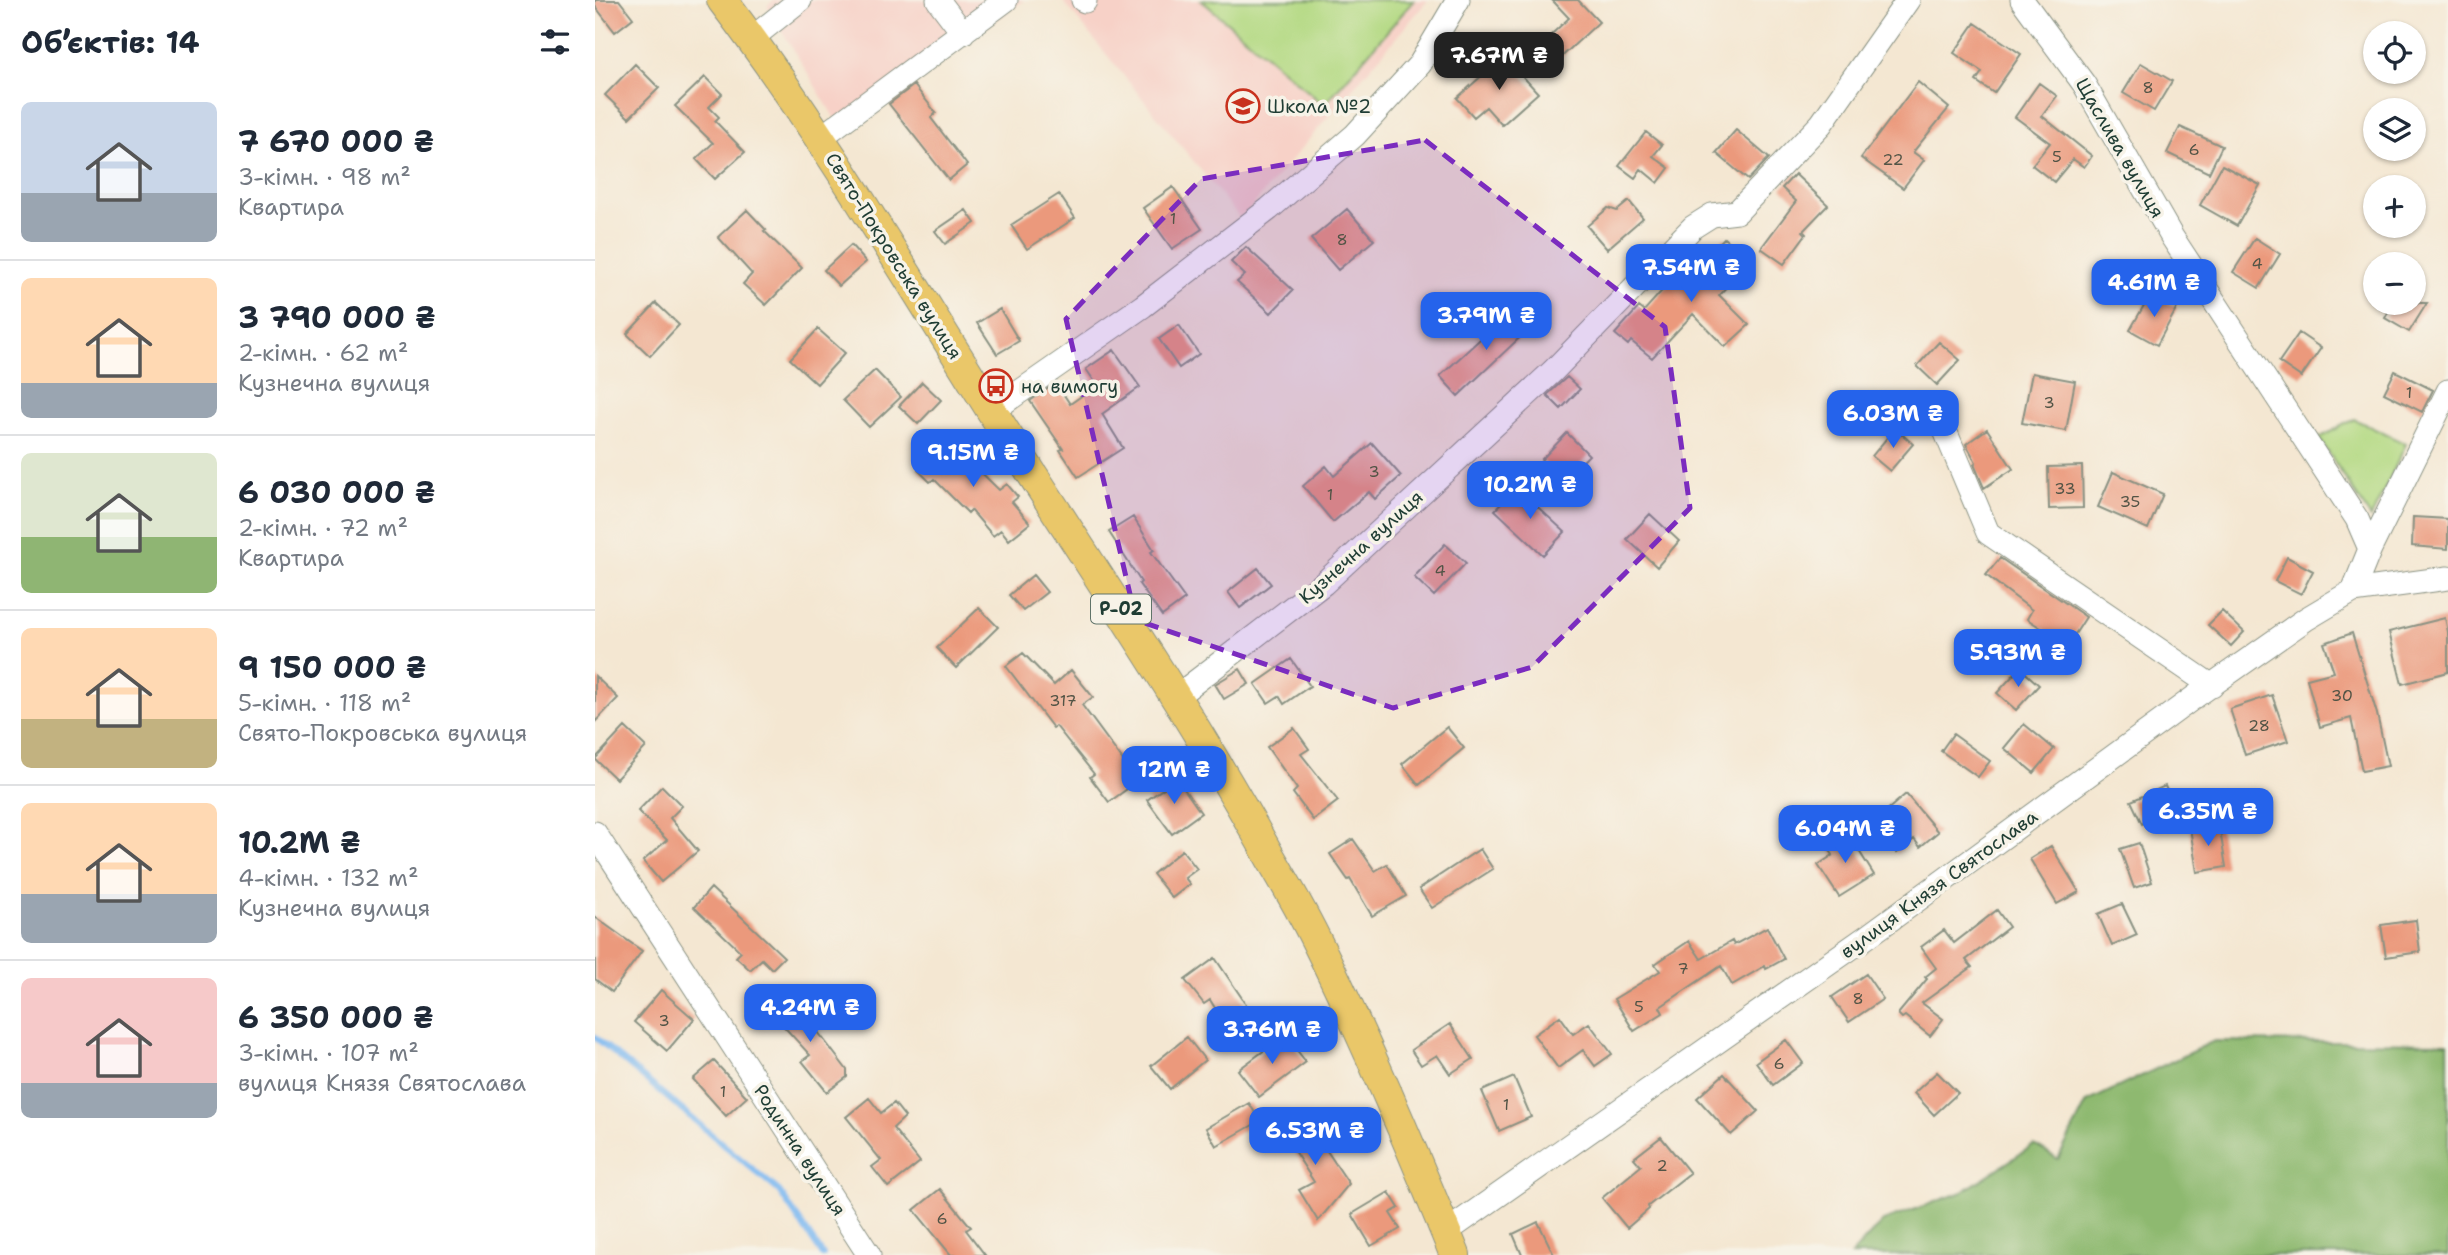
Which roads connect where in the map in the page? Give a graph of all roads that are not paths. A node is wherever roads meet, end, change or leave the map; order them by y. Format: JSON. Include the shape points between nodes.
{"nodes":[{"id":1,"x":722,"y":0,"type":"edge"},
{"id":2,"x":800,"y":0,"type":"edge"},
{"id":3,"x":938,"y":0,"type":"edge"},
{"id":4,"x":1006,"y":0,"type":"edge"},
{"id":5,"x":1458,"y":0,"type":"edge"},
{"id":6,"x":1908,"y":0,"type":"edge"},
{"id":7,"x":2022,"y":0,"type":"edge"},
{"id":8,"x":963,"y":33,"type":"junction"},
{"id":9,"x":751,"y":39,"type":"junction"},
{"id":10,"x":820,"y":138,"type":"junction"},
{"id":11,"x":2448,"y":391,"type":"edge"},
{"id":12,"x":992,"y":411,"type":"junction"},
{"id":13,"x":1946,"y":433,"type":"dead end"},
{"id":14,"x":2370,"y":549,"type":"junction"},
{"id":15,"x":2448,"y":578,"type":"edge"},
{"id":16,"x":2353,"y":591,"type":"junction"},
{"id":17,"x":2212,"y":685,"type":"junction"},
{"id":18,"x":1177,"y":696,"type":"junction"},
{"id":19,"x":595,"y":833,"type":"edge"},
{"id":20,"x":1451,"y":1243,"type":"edge"},
{"id":21,"x":869,"y":1255,"type":"edge"}],
"edges":[{"from":1,"to":9,"type":"main road","name":"Свято-Покровська вулиця","number":"Р-02"},
{"from":2,"to":9,"type":"street"},
{"from":3,"to":8,"type":"street"},
{"from":4,"to":8,"type":"street"},
{"from":5,"to":12,"type":"street","via":[[1420,64],[1355,135],[1269,209],[1143,306]]},
{"from":6,"to":18,"type":"street","name":"Кузнечна вулиця","via":[[1821,124],[1737,212],[1713,215],[1693,228],[1553,372],[1323,584]]},
{"from":7,"to":14,"type":"street","name":"Щаслива вулиця","via":[[2084,84],[2172,237],[2357,519]]},
{"from":8,"to":10,"type":"street"},
{"from":9,"to":10,"type":"main road","name":"Свято-Покровська вулиця","number":"Р-02"},
{"from":10,"to":12,"type":"main road","name":"Свято-Покровська вулиця","number":"Р-02"},
{"from":11,"to":14,"type":"street"},
{"from":12,"to":18,"type":"main road","name":"Свято-Покровська вулиця","number":"Р-02"},
{"from":13,"to":17,"type":"street","via":[[1988,533]]},
{"from":14,"to":16,"type":"street"},
{"from":15,"to":16,"type":"street","name":"вулиця Князя Святослава"},
{"from":16,"to":17,"type":"street","name":"вулиця Князя Святослава"},
{"from":17,"to":20,"type":"street","name":"вулиця Князя Святослава"},
{"from":18,"to":20,"type":"main road","name":"Свято-Покровська вулиця","number":"Р-02","via":[[1316,939]]},
{"from":19,"to":21,"type":"street","name":"Родинна вулиця"}]}
